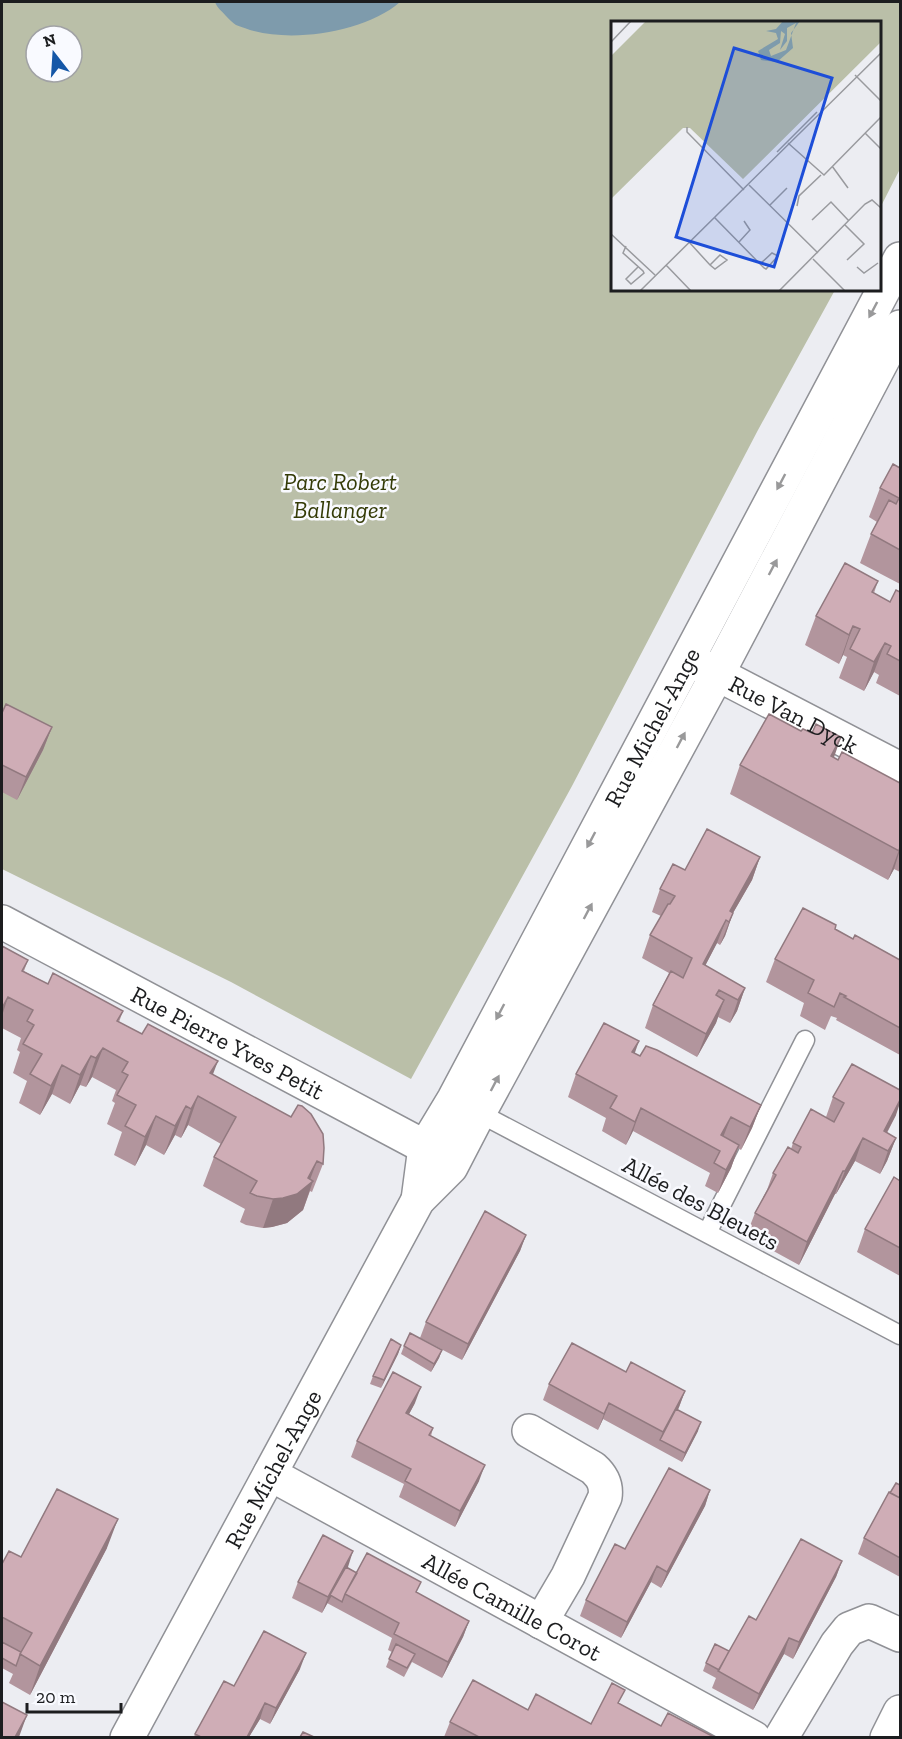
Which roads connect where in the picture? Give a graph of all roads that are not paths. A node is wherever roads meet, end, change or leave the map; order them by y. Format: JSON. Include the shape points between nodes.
{"nodes":[{"id":1,"x":900,"y":259,"type":"edge"},
{"id":2,"x":900,"y":327,"type":"edge"},
{"id":3,"x":688,"y":659,"type":"junction"},
{"id":4,"x":718,"y":673,"type":"junction"},
{"id":5,"x":900,"y":770,"type":"edge"},
{"id":6,"x":2,"y":922,"type":"edge"},
{"id":7,"x":805,"y":1040,"type":"dead end"},
{"id":8,"x":479,"y":1113,"type":"junction"},
{"id":9,"x":425,"y":1147,"type":"junction"},
{"id":10,"x":451,"y":1167,"type":"junction"},
{"id":11,"x":418,"y":1200,"type":"junction"},
{"id":12,"x":708,"y":1233,"type":"junction"},
{"id":13,"x":900,"y":1335,"type":"edge"},
{"id":14,"x":529,"y":1431,"type":"dead end"},
{"id":15,"x":270,"y":1474,"type":"junction"},
{"id":16,"x":542,"y":1622,"type":"junction"},
{"id":17,"x":900,"y":1635,"type":"edge"},
{"id":18,"x":900,"y":1712,"type":"edge"},
{"id":19,"x":127,"y":1737,"type":"edge"},
{"id":20,"x":754,"y":1737,"type":"edge"},
{"id":21,"x":781,"y":1737,"type":"edge"},
{"id":22,"x":887,"y":1737,"type":"edge"}],
"edges":[{"from":1,"to":3,"type":"street","name":"Rue Michel-Ange","one_way":true},
{"from":4,"to":2,"type":"street","name":"Rue Michel-Ange","one_way":true},
{"from":3,"to":4,"type":"street","name":"Rue Van Dyck"},
{"from":3,"to":9,"type":"street","name":"Rue Michel-Ange","one_way":true},
{"from":4,"to":5,"type":"street","name":"Rue Van Dyck"},
{"from":8,"to":4,"type":"street","name":"Rue Michel-Ange","one_way":true},
{"from":6,"to":9,"type":"street","name":"Rue Pierre Yves Petit"},
{"from":7,"to":12,"type":"lane"},
{"from":8,"to":10,"type":"street","name":"Rue Michel-Ange"},
{"from":8,"to":12,"type":"lane","name":"Allée des Bleuets"},
{"from":9,"to":10,"type":"street","name":"Rue Pierre Yves Petit"},
{"from":9,"to":11,"type":"street","name":"Rue Michel-Ange"},
{"from":10,"to":11,"type":"street","name":"Rue Michel-Ange"},
{"from":11,"to":15,"type":"street","name":"Rue Michel-Ange"},
{"from":12,"to":13,"type":"lane","name":"Allée des Bleuets"},
{"from":14,"to":16,"type":"street","via":[[593,1468],[601,1476],[606,1492],[568,1576]]},
{"from":15,"to":16,"type":"street","name":"Allée Camille Corot"},
{"from":15,"to":19,"type":"street","name":"Rue Michel-Ange"},
{"from":16,"to":20,"type":"street","name":"Allée Camille Corot"},
{"from":17,"to":21,"type":"street","via":[[869,1621],[849,1629]]},
{"from":18,"to":22,"type":"street"}]}
